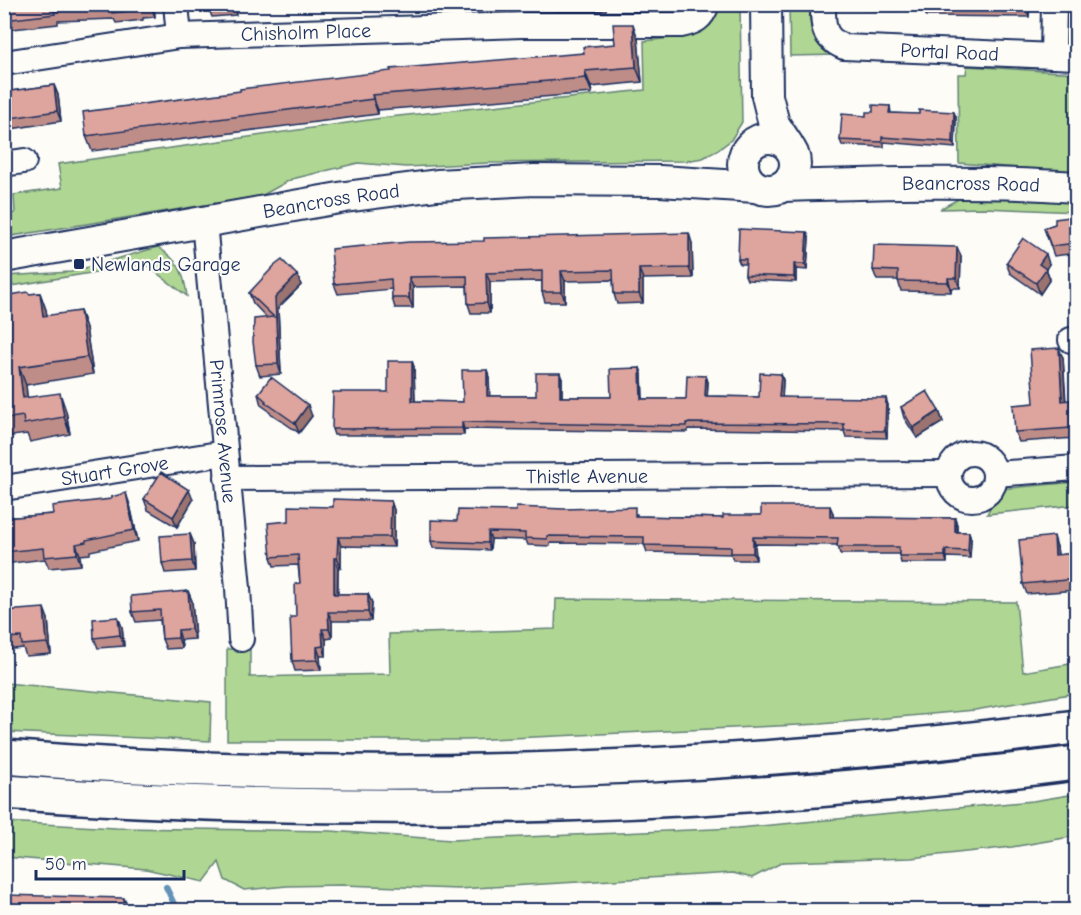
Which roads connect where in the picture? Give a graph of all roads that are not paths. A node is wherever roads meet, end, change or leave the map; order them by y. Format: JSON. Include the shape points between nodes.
{"nodes":[{"id":1,"x":176,"y":4,"type":"edge"},
{"id":2,"x":706,"y":4,"type":"edge"},
{"id":3,"x":766,"y":4,"type":"edge"},
{"id":4,"x":823,"y":4,"type":"edge"},
{"id":5,"x":1054,"y":4,"type":"edge"},
{"id":6,"x":521,"y":15,"type":"edge"},
{"id":7,"x":179,"y":36,"type":"junction"},
{"id":8,"x":1065,"y":57,"type":"edge"},
{"id":9,"x":4,"y":63,"type":"edge"},
{"id":10,"x":767,"y":96,"type":"junction"},
{"id":11,"x":748,"y":148,"type":"junction"},
{"id":12,"x":790,"y":148,"type":"junction"},
{"id":13,"x":660,"y":181,"type":"junction"},
{"id":14,"x":865,"y":183,"type":"junction"},
{"id":15,"x":770,"y":187,"type":"junction"},
{"id":16,"x":1077,"y":187,"type":"edge"},
{"id":17,"x":204,"y":222,"type":"junction"},
{"id":18,"x":4,"y":257,"type":"edge"},
{"id":19,"x":225,"y":453,"type":"junction"},
{"id":20,"x":1077,"y":468,"type":"edge"},
{"id":21,"x":948,"y":474,"type":"junction"},
{"id":22,"x":995,"y":474,"type":"junction"},
{"id":23,"x":226,"y":478,"type":"junction"},
{"id":24,"x":4,"y":488,"type":"edge"},
{"id":25,"x":241,"y":639,"type":"dead end"},
{"id":26,"x":1077,"y":721,"type":"edge"},
{"id":27,"x":1077,"y":727,"type":"edge"},
{"id":28,"x":1004,"y":736,"type":"junction"},
{"id":29,"x":4,"y":757,"type":"edge"},
{"id":30,"x":1077,"y":763,"type":"edge"},
{"id":31,"x":4,"y":792,"type":"edge"}],
"edges":[{"from":1,"to":7,"type":"street"},
{"from":2,"to":6,"type":"street","name":"Chisholm Place","via":[[695,22],[681,25]]},
{"from":3,"to":10,"type":"main road"},
{"from":4,"to":8,"type":"street","name":"Portal Road","via":[[827,36],[844,47]]},
{"from":5,"to":8,"type":"street"},
{"from":6,"to":7,"type":"street","name":"Chisholm Place"},
{"from":7,"to":9,"type":"street","name":"Chisholm Place"},
{"from":10,"to":11,"type":"main road"},
{"from":10,"to":12,"type":"main road","via":[[774,124]]},
{"from":11,"to":12,"type":"main road","via":[[769,137]]},
{"from":11,"to":13,"type":"main road","name":"Beancross Road","via":[[725,168],[696,177]]},
{"from":11,"to":15,"type":"main road","via":[[743,157],[746,178]]},
{"from":12,"to":14,"type":"main road","name":"Beancross Road","via":[[835,175]]},
{"from":12,"to":15,"type":"main road","via":[[796,164],[792,177]]},
{"from":13,"to":15,"type":"main road","name":"Beancross Road"},
{"from":13,"to":17,"type":"main road","name":"Beancross Road","via":[[534,180],[437,185]]},
{"from":14,"to":15,"type":"main road","name":"Beancross Road"},
{"from":14,"to":16,"type":"main road","name":"Beancross Road"},
{"from":17,"to":18,"type":"main road","name":"Beancross Road"},
{"from":17,"to":19,"type":"street","name":"Primrose Avenue"},
{"from":19,"to":23,"type":"street","name":"Primrose Avenue"},
{"from":19,"to":24,"type":"street","name":"Stuart Grove"},
{"from":20,"to":22,"type":"street"},
{"from":21,"to":22,"type":"street","via":[[956,458],[971,452],[988,458]]},
{"from":21,"to":22,"type":"street","via":[[955,493],[974,499],[990,491]]},
{"from":21,"to":23,"type":"street","name":"Thistle Avenue"},
{"from":23,"to":25,"type":"street","name":"Primrose Avenue"},
{"from":26,"to":28,"type":"highway"},
{"from":27,"to":28,"type":"highway"},
{"from":28,"to":29,"type":"highway","via":[[742,761],[484,772],[228,770]]},
{"from":30,"to":31,"type":"highway","via":[[786,794],[484,807],[225,805]]}]}
